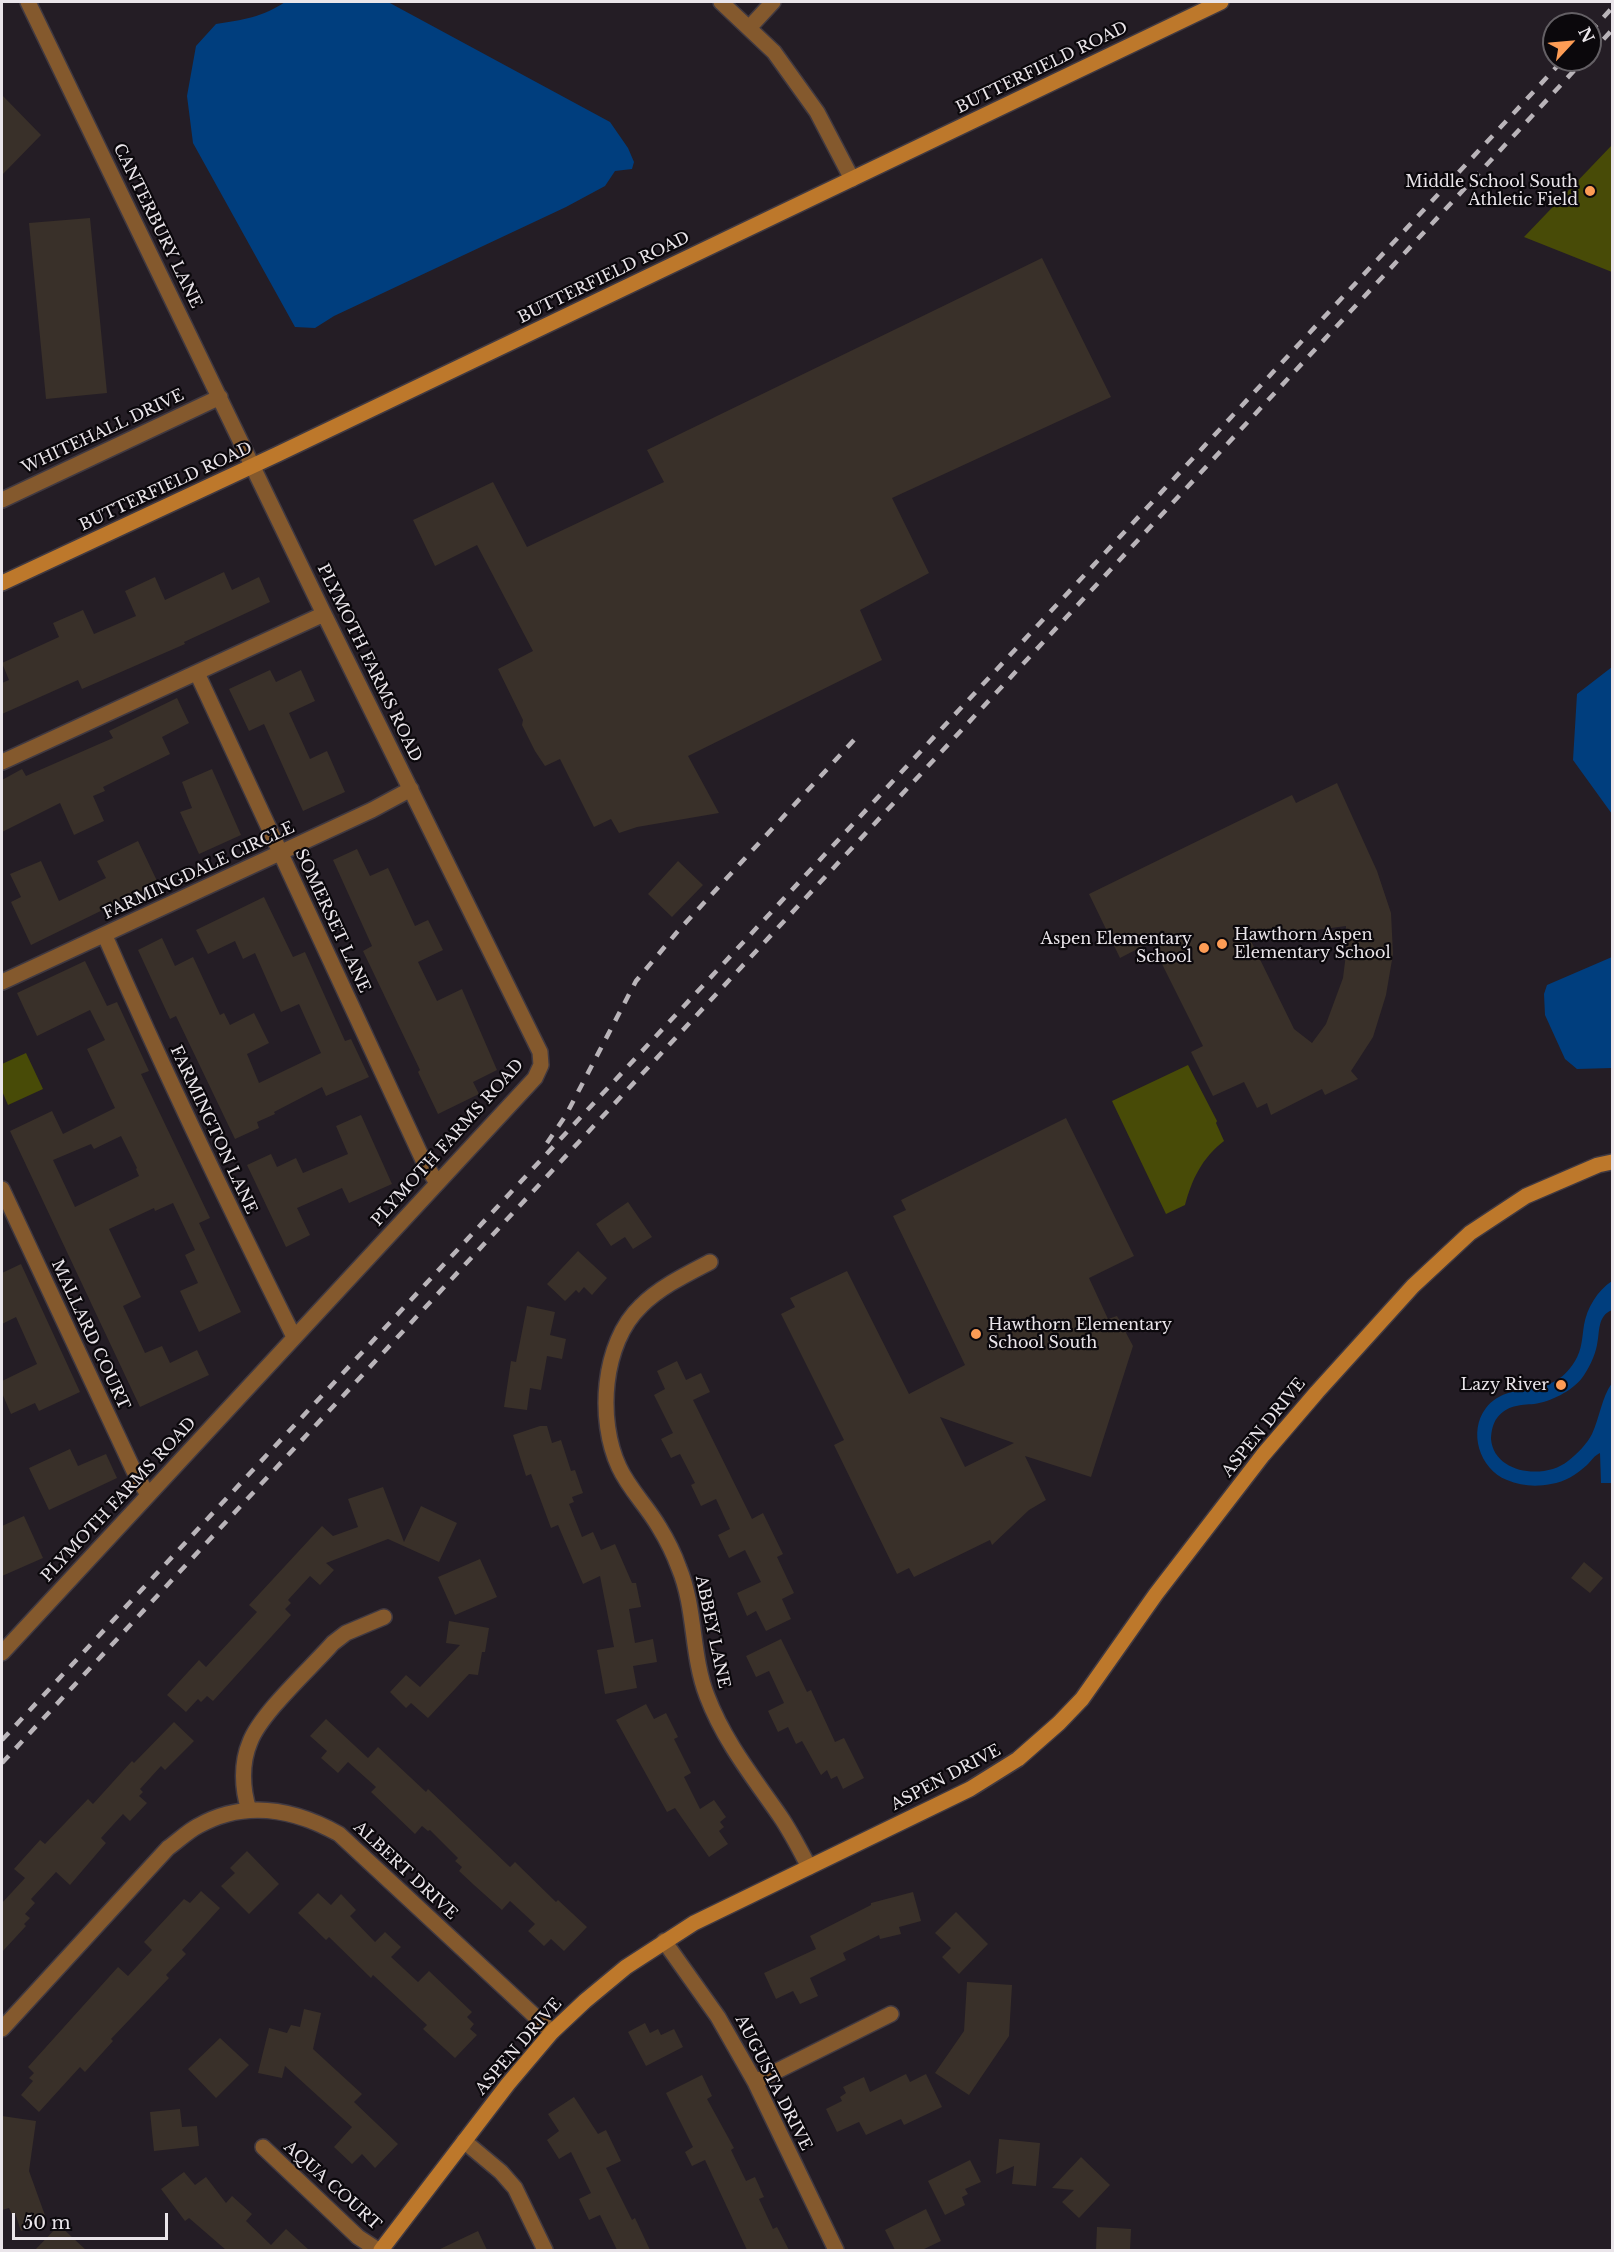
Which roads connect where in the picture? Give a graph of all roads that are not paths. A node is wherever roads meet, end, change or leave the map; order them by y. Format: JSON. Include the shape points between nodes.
{"nodes":[{"id":1,"x":28,"y":2,"type":"edge"},
{"id":2,"x":721,"y":2,"type":"edge"},
{"id":3,"x":773,"y":2,"type":"edge"},
{"id":4,"x":1221,"y":2,"type":"edge"},
{"id":5,"x":748,"y":28,"type":"junction"},
{"id":6,"x":852,"y":179,"type":"junction"},
{"id":7,"x":220,"y":397,"type":"junction"},
{"id":8,"x":254,"y":466,"type":"junction"},
{"id":9,"x":2,"y":500,"type":"edge"},
{"id":10,"x":2,"y":583,"type":"edge"},
{"id":11,"x":324,"y":614,"type":"junction"},
{"id":12,"x":197,"y":673,"type":"junction"},
{"id":13,"x":2,"y":762,"type":"edge"},
{"id":14,"x":411,"y":789,"type":"junction"},
{"id":15,"x":281,"y":853,"type":"junction"},
{"id":16,"x":105,"y":936,"type":"junction"},
{"id":17,"x":2,"y":982,"type":"edge"},
{"id":18,"x":1612,"y":1162,"type":"edge"},
{"id":19,"x":437,"y":1183,"type":"junction"},
{"id":20,"x":2,"y":1189,"type":"edge"},
{"id":21,"x":710,"y":1262,"type":"dead end"},
{"id":22,"x":294,"y":1337,"type":"junction"},
{"id":23,"x":148,"y":1495,"type":"junction"},
{"id":24,"x":384,"y":1617,"type":"dead end"},
{"id":25,"x":2,"y":1653,"type":"edge"},
{"id":26,"x":249,"y":1810,"type":"junction"},
{"id":27,"x":809,"y":1867,"type":"junction"},
{"id":28,"x":664,"y":1941,"type":"junction"},
{"id":29,"x":891,"y":2014,"type":"dead end"},
{"id":30,"x":2,"y":2029,"type":"edge"},
{"id":31,"x":552,"y":2032,"type":"junction"},
{"id":32,"x":755,"y":2082,"type":"junction"},
{"id":33,"x":464,"y":2141,"type":"junction"},
{"id":34,"x":263,"y":2147,"type":"dead end"},
{"id":35,"x":379,"y":2250,"type":"edge"},
{"id":36,"x":546,"y":2250,"type":"edge"},
{"id":37,"x":836,"y":2250,"type":"edge"}],
"edges":[{"from":1,"to":7,"type":"street","name":"CANTERBURY LANE"},
{"from":2,"to":5,"type":"street"},
{"from":3,"to":5,"type":"street"},
{"from":4,"to":6,"type":"street","name":"BUTTERFIELD ROAD"},
{"from":5,"to":6,"type":"street","via":[[774,52],[817,112]]},
{"from":6,"to":8,"type":"street","name":"BUTTERFIELD ROAD"},
{"from":7,"to":8,"type":"street","name":"CANTERBURY LANE"},
{"from":7,"to":9,"type":"street","name":"WHITEHALL DRIVE"},
{"from":8,"to":10,"type":"street","name":"BUTTERFIELD ROAD"},
{"from":8,"to":11,"type":"street","name":"PLYMOTH FARMS ROAD"},
{"from":11,"to":12,"type":"street"},
{"from":11,"to":14,"type":"street","name":"PLYMOTH FARMS ROAD"},
{"from":12,"to":13,"type":"street"},
{"from":12,"to":15,"type":"street","name":"SOMERSET LANE"},
{"from":14,"to":15,"type":"street","name":"FARMINGDALE CIRCLE"},
{"from":14,"to":19,"type":"street","name":"PLYMOTH FARMS ROAD","via":[[540,1052],[541,1065],[535,1078]]},
{"from":15,"to":16,"type":"street","name":"FARMINGDALE CIRCLE"},
{"from":15,"to":19,"type":"street","name":"SOMERSET LANE"},
{"from":16,"to":17,"type":"street","name":"FARMINGDALE CIRCLE"},
{"from":16,"to":22,"type":"street","name":"FARMINGTON LANE","via":[[245,1241]]},
{"from":18,"to":27,"type":"street","name":"ASPEN DRIVE","via":[[1526,1196],[1470,1233],[1413,1286],[1263,1455],[1156,1594],[1082,1699],[1018,1759],[970,1789]]},
{"from":19,"to":22,"type":"street","name":"PLYMOTH FARMS ROAD"},
{"from":20,"to":23,"type":"street","name":"MALLARD COURT"},
{"from":21,"to":27,"type":"street","name":"ABBEY LANE","via":[[641,1305],[629,1320],[606,1380],[606,1429],[618,1466],[659,1527],[680,1569],[706,1695],[725,1738],[782,1818]]},
{"from":22,"to":23,"type":"street","name":"PLYMOTH FARMS ROAD"},
{"from":23,"to":25,"type":"street","name":"PLYMOTH FARMS ROAD"},
{"from":24,"to":26,"type":"street","via":[[346,1633],[333,1643],[264,1719],[245,1756],[243,1781]]},
{"from":26,"to":30,"type":"street","name":"ALBERT DRIVE","via":[[223,1815],[198,1826],[168,1848]]},
{"from":26,"to":31,"type":"street","name":"ALBERT DRIVE","via":[[297,1814],[339,1834]]},
{"from":27,"to":28,"type":"street","name":"ASPEN DRIVE"},
{"from":28,"to":31,"type":"street","name":"ASPEN DRIVE","via":[[618,1973]]},
{"from":28,"to":32,"type":"street","name":"AUGUSTA DRIVE","via":[[718,2017]]},
{"from":29,"to":32,"type":"street"},
{"from":31,"to":33,"type":"street","name":"ASPEN DRIVE"},
{"from":32,"to":37,"type":"street","name":"AUGUSTA DRIVE"},
{"from":33,"to":35,"type":"street","name":"ASPEN DRIVE"},
{"from":33,"to":36,"type":"street","via":[[515,2188]]},
{"from":34,"to":35,"type":"street","name":"AQUA COURT","via":[[358,2237]]}]}
